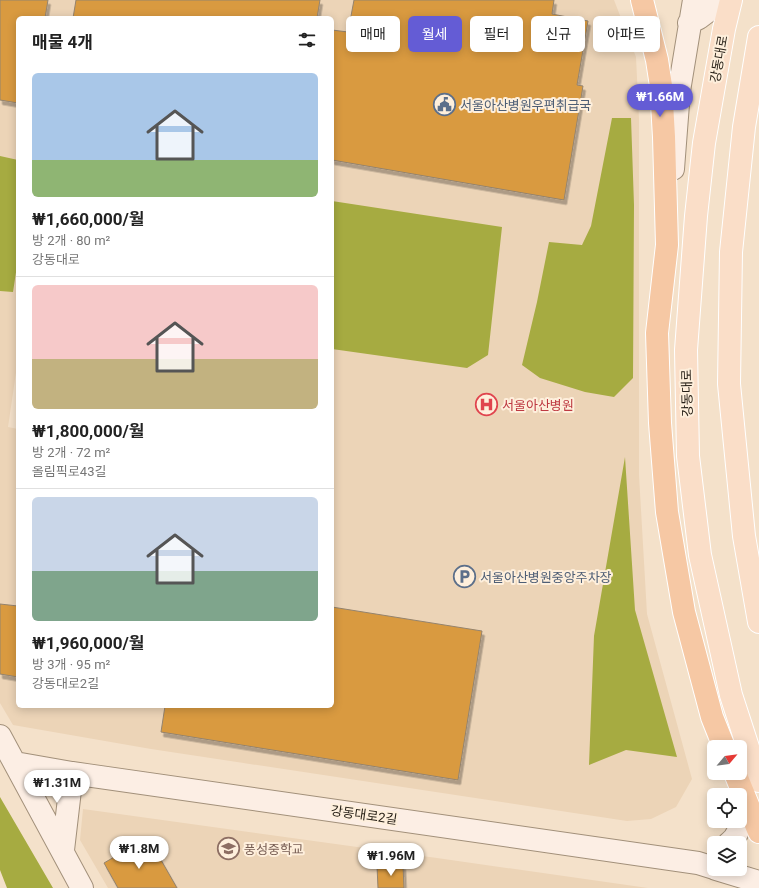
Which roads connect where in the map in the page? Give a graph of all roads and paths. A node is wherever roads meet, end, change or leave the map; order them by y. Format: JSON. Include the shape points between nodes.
{"nodes":[{"id":1,"x":642,"y":0,"type":"edge"},
{"id":2,"x":694,"y":0,"type":"edge"},
{"id":3,"x":722,"y":0,"type":"edge"},
{"id":4,"x":731,"y":0,"type":"edge"},
{"id":5,"x":689,"y":23,"type":"junction"},
{"id":6,"x":759,"y":37,"type":"edge"},
{"id":7,"x":667,"y":245,"type":"junction"},
{"id":8,"x":759,"y":622,"type":"edge"},
{"id":9,"x":0,"y":736,"type":"edge"},
{"id":10,"x":721,"y":740,"type":"edge"},
{"id":11,"x":15,"y":763,"type":"junction"},
{"id":12,"x":72,"y":773,"type":"junction"},
{"id":13,"x":743,"y":782,"type":"edge"},
{"id":14,"x":759,"y":832,"type":"edge"},
{"id":15,"x":63,"y":850,"type":"junction"},
{"id":16,"x":707,"y":864,"type":"edge"},
{"id":17,"x":743,"y":876,"type":"edge"},
{"id":18,"x":759,"y":882,"type":"edge"},
{"id":19,"x":82,"y":888,"type":"edge"}],
"edges":[{"from":1,"to":7,"type":"highway","via":[[658,60],[661,86]]},
{"from":2,"to":5,"type":"street"},
{"from":3,"to":5,"type":"street"},
{"from":4,"to":13,"type":"main road","name":"강동대로","via":[[704,143],[686,350],[688,456],[700,555],[731,695]]},
{"from":5,"to":7,"type":"street","via":[[679,91]]},
{"from":6,"to":8,"type":"main road","via":[[744,127],[731,252],[729,384],[744,536]]},
{"from":7,"to":10,"type":"highway","via":[[657,333],[660,423],[668,512],[684,612],[712,717]]},
{"from":9,"to":11,"type":"street"},
{"from":11,"to":12,"type":"street","name":"강동대로2길"},
{"from":11,"to":15,"type":"street"},
{"from":12,"to":15,"type":"street"},
{"from":12,"to":16,"type":"street","name":"강동대로2길"},
{"from":13,"to":14,"type":"highway"},
{"from":15,"to":19,"type":"street"},
{"from":17,"to":18,"type":"street","name":"강동대로2길"}]}
